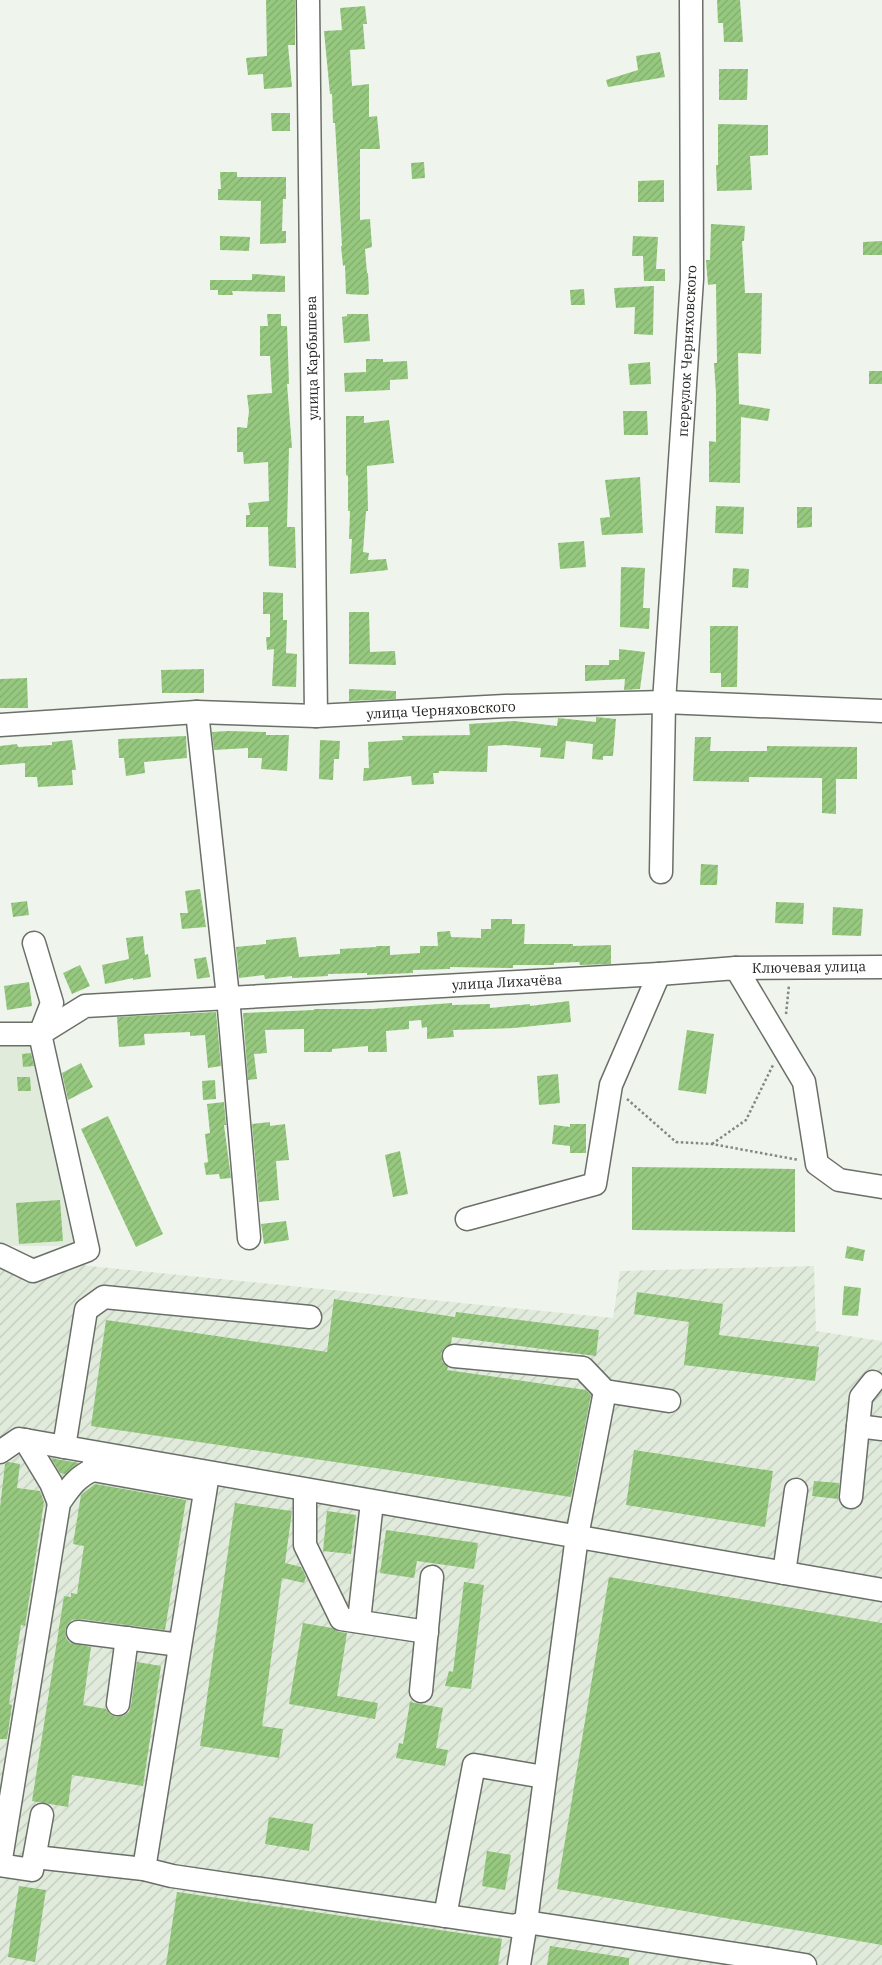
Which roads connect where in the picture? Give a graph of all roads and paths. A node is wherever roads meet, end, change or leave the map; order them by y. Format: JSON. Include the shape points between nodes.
{"nodes":[{"id":1,"x":308,"y":0,"type":"edge"},
{"id":2,"x":691,"y":0,"type":"edge"},
{"id":3,"x":664,"y":702,"type":"junction"},
{"id":4,"x":882,"y":710,"type":"edge"},
{"id":5,"x":197,"y":712,"type":"junction"},
{"id":6,"x":316,"y":716,"type":"junction"},
{"id":7,"x":0,"y":725,"type":"edge"},
{"id":8,"x":661,"y":872,"type":"dead end"},
{"id":9,"x":34,"y":943,"type":"dead end"},
{"id":10,"x":792,"y":966,"type":"junction"},
{"id":11,"x":882,"y":967,"type":"edge"},
{"id":12,"x":736,"y":968,"type":"junction"},
{"id":13,"x":659,"y":974,"type":"junction"},
{"id":14,"x":228,"y":998,"type":"junction"},
{"id":15,"x":0,"y":1034,"type":"edge"},
{"id":16,"x":40,"y":1034,"type":"junction"},
{"id":17,"x":782,"y":1046,"type":"junction"},
{"id":18,"x":611,"y":1085,"type":"junction"},
{"id":19,"x":712,"y":1144,"type":"junction"},
{"id":20,"x":817,"y":1164,"type":"junction"},
{"id":21,"x":882,"y":1187,"type":"edge"},
{"id":22,"x":467,"y":1219,"type":"dead end"},
{"id":23,"x":249,"y":1238,"type":"dead end"},
{"id":24,"x":0,"y":1255,"type":"edge"},
{"id":25,"x":310,"y":1317,"type":"dead end"},
{"id":26,"x":454,"y":1356,"type":"dead end"},
{"id":27,"x":873,"y":1382,"type":"dead end"},
{"id":28,"x":605,"y":1392,"type":"junction"},
{"id":29,"x":668,"y":1401,"type":"dead end"},
{"id":30,"x":858,"y":1426,"type":"junction"},
{"id":31,"x":882,"y":1429,"type":"edge"},
{"id":32,"x":25,"y":1440,"type":"junction"},
{"id":33,"x":64,"y":1447,"type":"junction"},
{"id":34,"x":0,"y":1452,"type":"edge"},
{"id":35,"x":94,"y":1462,"type":"junction"},
{"id":36,"x":207,"y":1482,"type":"junction"},
{"id":37,"x":304,"y":1490,"type":"junction"},
{"id":38,"x":796,"y":1490,"type":"dead end"},
{"id":39,"x":851,"y":1497,"type":"dead end"},
{"id":40,"x":372,"y":1502,"type":"junction"},
{"id":41,"x":59,"y":1503,"type":"junction"},
{"id":42,"x":577,"y":1536,"type":"junction"},
{"id":43,"x":784,"y":1573,"type":"junction"},
{"id":44,"x":432,"y":1577,"type":"dead end"},
{"id":45,"x":882,"y":1590,"type":"edge"},
{"id":46,"x":359,"y":1621,"type":"junction"},
{"id":47,"x":78,"y":1632,"type":"dead end"},
{"id":48,"x":427,"y":1632,"type":"junction"},
{"id":49,"x":127,"y":1638,"type":"junction"},
{"id":50,"x":180,"y":1645,"type":"junction"},
{"id":51,"x":421,"y":1691,"type":"dead end"},
{"id":52,"x":118,"y":1704,"type":"dead end"},
{"id":53,"x":544,"y":1777,"type":"junction"},
{"id":54,"x":42,"y":1815,"type":"dead end"},
{"id":55,"x":35,"y":1857,"type":"junction"},
{"id":56,"x":0,"y":1865,"type":"edge"},
{"id":57,"x":144,"y":1869,"type":"junction"},
{"id":58,"x":445,"y":1916,"type":"junction"},
{"id":59,"x":526,"y":1922,"type":"junction"},
{"id":60,"x":768,"y":1962,"type":"edge"},
{"id":61,"x":518,"y":1965,"type":"edge"},
{"id":62,"x":805,"y":1965,"type":"edge"}],
"edges":[{"from":1,"to":6,"type":"street","name":"улица Карбышева"},
{"from":2,"to":3,"type":"street","name":"переулок Черняховского","via":[[692,279]]},
{"from":3,"to":4,"type":"street","name":"улица Черняховского"},
{"from":3,"to":6,"type":"street","name":"улица Черняховского"},
{"from":3,"to":8,"type":"street","name":"переулок Черняховского"},
{"from":5,"to":6,"type":"street","name":"улица Черняховского"},
{"from":5,"to":7,"type":"street","name":"улица Черняховского"},
{"from":5,"to":14,"type":"street"},
{"from":9,"to":16,"type":"street","via":[[52,1003]]},
{"from":10,"to":11,"type":"street","name":"Ключевая улица"},
{"from":10,"to":12,"type":"street","name":"Ключевая улица"},
{"from":10,"to":17,"type":"path"},
{"from":12,"to":13,"type":"street","name":"улица Лихачёва"},
{"from":12,"to":17,"type":"street"},
{"from":13,"to":14,"type":"street","name":"улица Лихачёва"},
{"from":13,"to":18,"type":"street"},
{"from":14,"to":16,"type":"street","name":"улица Лихачёва","via":[[86,1006]]},
{"from":14,"to":23,"type":"street"},
{"from":15,"to":16,"type":"street"},
{"from":16,"to":24,"type":"street","via":[[88,1250],[33,1270]]},
{"from":17,"to":19,"type":"path","via":[[746,1120]]},
{"from":17,"to":20,"type":"street","via":[[804,1082]]},
{"from":18,"to":19,"type":"path","via":[[676,1142]]},
{"from":18,"to":22,"type":"street","via":[[595,1184]]},
{"from":19,"to":20,"type":"path"},
{"from":20,"to":21,"type":"street","via":[[838,1180]]},
{"from":25,"to":33,"type":"street","via":[[104,1297],[86,1310]]},
{"from":26,"to":28,"type":"street","via":[[583,1368]]},
{"from":27,"to":30,"type":"street","via":[[861,1397]]},
{"from":28,"to":29,"type":"street"},
{"from":28,"to":42,"type":"street"},
{"from":30,"to":31,"type":"street"},
{"from":30,"to":39,"type":"street"},
{"from":32,"to":33,"type":"street"},
{"from":32,"to":34,"type":"street","via":[[19,1439]]},
{"from":32,"to":41,"type":"street"},
{"from":33,"to":35,"type":"street"},
{"from":35,"to":36,"type":"street"},
{"from":35,"to":41,"type":"street"},
{"from":36,"to":37,"type":"street"},
{"from":36,"to":50,"type":"street"},
{"from":37,"to":40,"type":"street"},
{"from":37,"to":46,"type":"street","via":[[305,1546],[341,1619]]},
{"from":38,"to":43,"type":"street"},
{"from":40,"to":42,"type":"street"},
{"from":40,"to":46,"type":"street"},
{"from":41,"to":56,"type":"street"},
{"from":42,"to":43,"type":"street"},
{"from":42,"to":53,"type":"street"},
{"from":43,"to":45,"type":"street"},
{"from":44,"to":48,"type":"street"},
{"from":46,"to":48,"type":"street"},
{"from":47,"to":49,"type":"street"},
{"from":48,"to":51,"type":"street"},
{"from":49,"to":50,"type":"street"},
{"from":49,"to":52,"type":"street"},
{"from":50,"to":57,"type":"street"},
{"from":53,"to":58,"type":"street","via":[[474,1765]]},
{"from":53,"to":59,"type":"street"},
{"from":54,"to":55,"type":"street"},
{"from":55,"to":56,"type":"street","via":[[32,1870]]},
{"from":55,"to":57,"type":"street"},
{"from":57,"to":58,"type":"street","via":[[172,1876]]},
{"from":58,"to":59,"type":"street","via":[[514,1926]]},
{"from":59,"to":60,"type":"street"},
{"from":59,"to":61,"type":"street"},
{"from":60,"to":62,"type":"street"}]}
